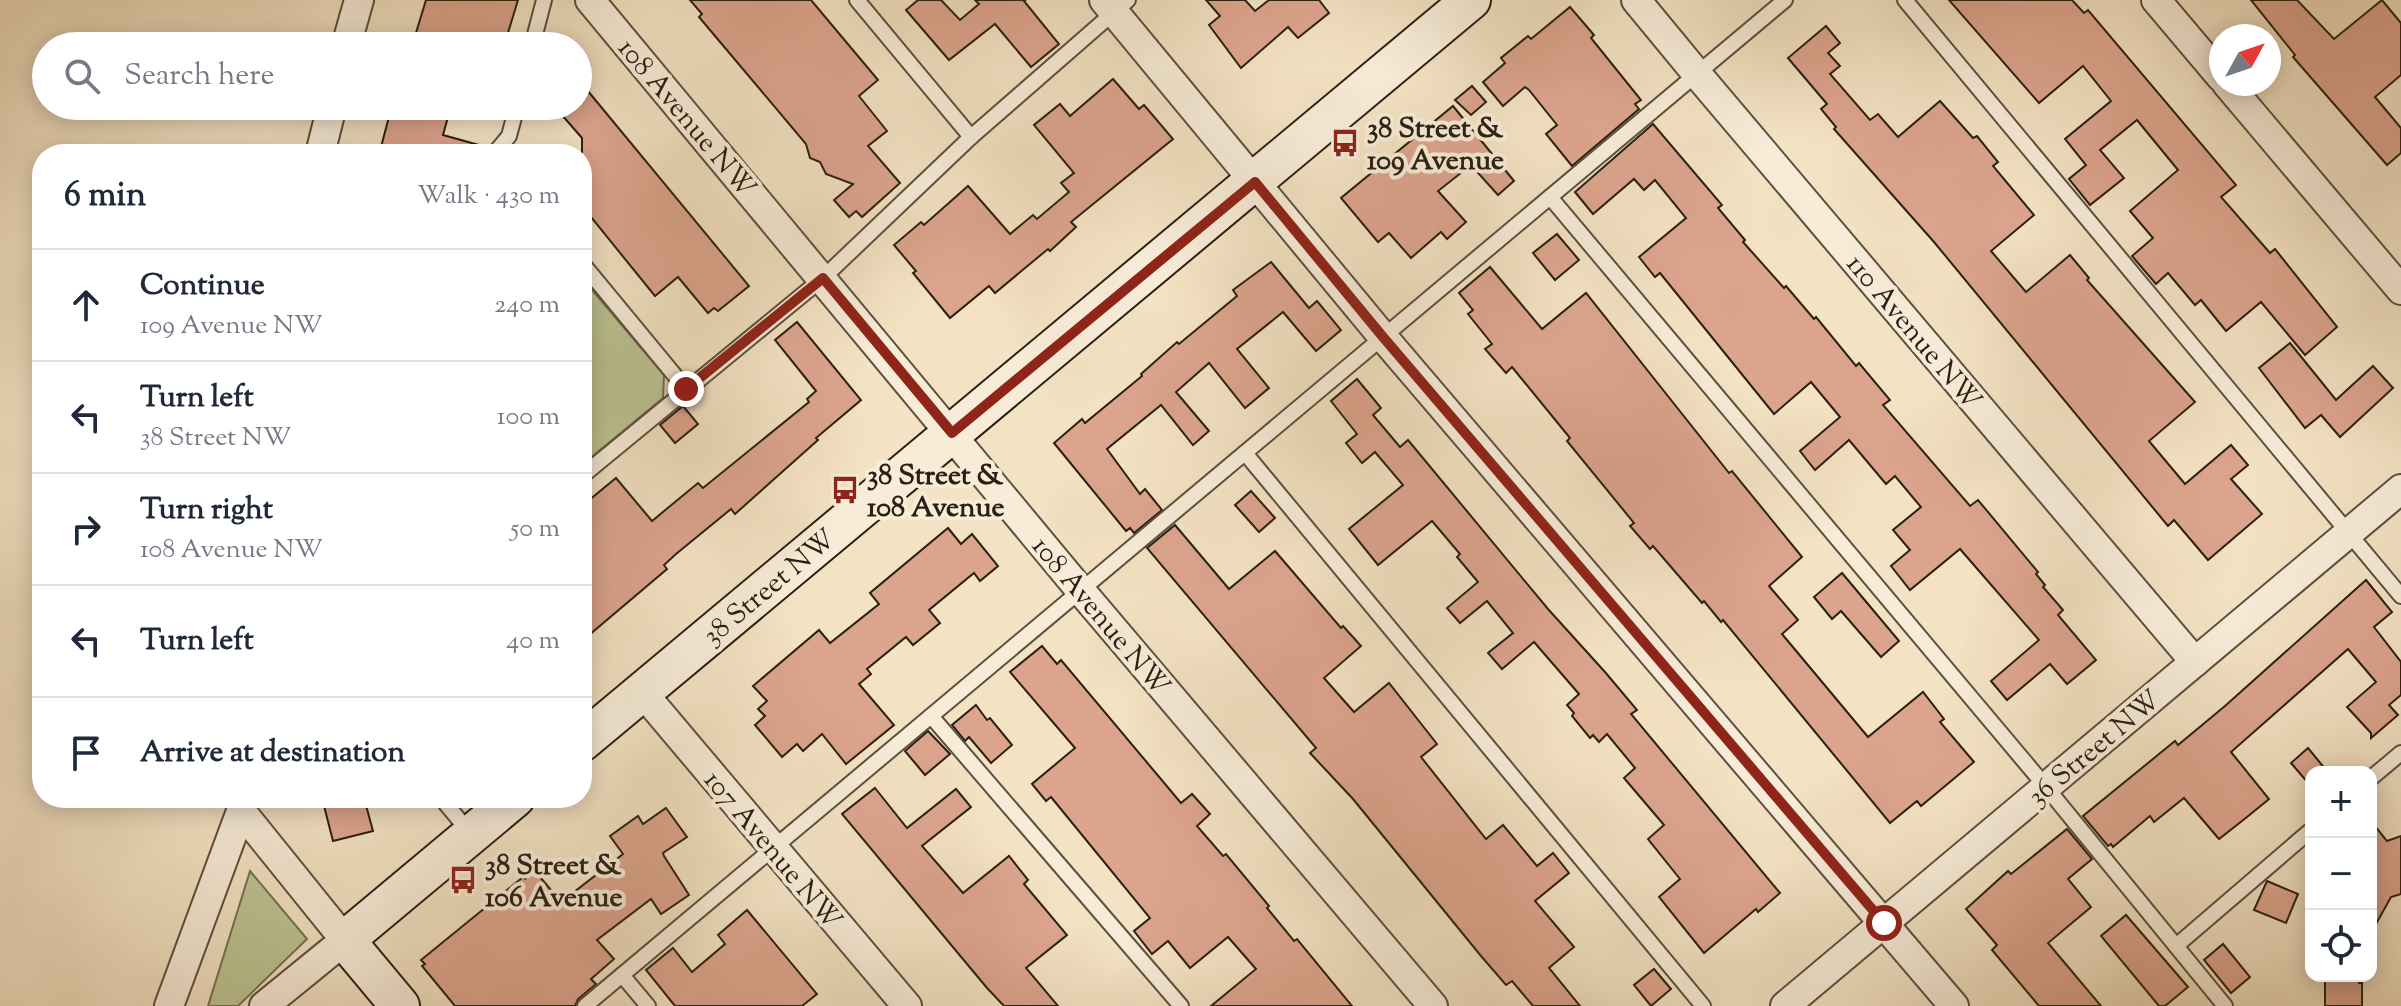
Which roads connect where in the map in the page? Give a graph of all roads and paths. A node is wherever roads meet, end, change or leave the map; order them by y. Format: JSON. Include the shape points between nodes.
{"nodes":[{"id":1,"x":359,"y":0,"type":"edge"},
{"id":2,"x":544,"y":0,"type":"edge"},
{"id":3,"x":857,"y":0,"type":"edge"},
{"id":4,"x":1471,"y":0,"type":"edge"},
{"id":5,"x":1636,"y":0,"type":"edge"},
{"id":6,"x":1785,"y":0,"type":"edge"},
{"id":7,"x":1905,"y":0,"type":"edge"},
{"id":8,"x":2156,"y":0,"type":"edge"},
{"id":9,"x":597,"y":3,"type":"edge"},
{"id":10,"x":1115,"y":4,"type":"edge"},
{"id":11,"x":350,"y":32,"type":"edge"},
{"id":12,"x":536,"y":32,"type":"edge"},
{"id":13,"x":2209,"y":63,"type":"edge"},
{"id":14,"x":1697,"y":74,"type":"junction"},
{"id":15,"x":2237,"y":96,"type":"edge"},
{"id":16,"x":328,"y":120,"type":"edge"},
{"id":17,"x":513,"y":120,"type":"edge"},
{"id":18,"x":971,"y":137,"type":"junction"},
{"id":19,"x":322,"y":144,"type":"edge"},
{"id":20,"x":502,"y":144,"type":"edge"},
{"id":21,"x":1255,"y":182,"type":"junction"},
{"id":22,"x":1550,"y":197,"type":"junction"},
{"id":23,"x":592,"y":275,"type":"edge"},
{"id":24,"x":823,"y":278,"type":"junction"},
{"id":25,"x":2401,"y":290,"type":"edge"},
{"id":26,"x":1383,"y":337,"type":"junction"},
{"id":27,"x":686,"y":389,"type":"junction"},
{"id":28,"x":952,"y":433,"type":"junction"},
{"id":29,"x":1245,"y":453,"type":"junction"},
{"id":30,"x":592,"y":468,"type":"edge"},
{"id":31,"x":2401,"y":489,"type":"edge"},
{"id":32,"x":2347,"y":534,"type":"junction"},
{"id":33,"x":1081,"y":591,"type":"junction"},
{"id":34,"x":2401,"y":596,"type":"edge"},
{"id":35,"x":2195,"y":662,"type":"junction"},
{"id":36,"x":642,"y":692,"type":"junction"},
{"id":37,"x":931,"y":716,"type":"junction"},
{"id":38,"x":592,"y":734,"type":"edge"},
{"id":39,"x":2401,"y":753,"type":"edge"},
{"id":40,"x":2377,"y":773,"type":"edge"},
{"id":41,"x":2046,"y":787,"type":"junction"},
{"id":42,"x":241,"y":808,"type":"edge"},
{"id":43,"x":245,"y":808,"type":"edge"},
{"id":44,"x":449,"y":808,"type":"edge"},
{"id":45,"x":503,"y":808,"type":"edge"},
{"id":46,"x":471,"y":835,"type":"junction"},
{"id":47,"x":2305,"y":835,"type":"edge"},
{"id":48,"x":773,"y":848,"type":"junction"},
{"id":49,"x":1884,"y":923,"type":"junction"},
{"id":50,"x":345,"y":940,"type":"junction"},
{"id":51,"x":2176,"y":946,"type":"junction"},
{"id":52,"x":622,"y":975,"type":"junction"},
{"id":53,"x":169,"y":1006,"type":"edge"},
{"id":54,"x":264,"y":1006,"type":"edge"},
{"id":55,"x":400,"y":1006,"type":"edge"},
{"id":56,"x":585,"y":1006,"type":"edge"},
{"id":57,"x":648,"y":1006,"type":"edge"},
{"id":58,"x":907,"y":1006,"type":"edge"},
{"id":59,"x":1181,"y":1006,"type":"edge"},
{"id":60,"x":1433,"y":1006,"type":"edge"},
{"id":61,"x":1703,"y":1006,"type":"edge"},
{"id":62,"x":1785,"y":1006,"type":"edge"},
{"id":63,"x":1954,"y":1006,"type":"edge"},
{"id":64,"x":2225,"y":1006,"type":"edge"}],
"edges":[{"from":1,"to":11,"type":"street"},
{"from":2,"to":12,"type":"lane"},
{"from":3,"to":18,"type":"lane"},
{"from":4,"to":21,"type":"street","name":"38 Street NW"},
{"from":5,"to":14,"type":"street","name":"110 Avenue NW"},
{"from":6,"to":14,"type":"lane"},
{"from":7,"to":32,"type":"lane"},
{"from":8,"to":13,"type":"street"},
{"from":9,"to":24,"type":"street","name":"108 Avenue NW"},
{"from":10,"to":18,"type":"lane"},
{"from":10,"to":21,"type":"street"},
{"from":14,"to":22,"type":"lane"},
{"from":14,"to":35,"type":"street","name":"110 Avenue NW"},
{"from":15,"to":25,"type":"street"},
{"from":16,"to":19,"type":"street"},
{"from":17,"to":20,"type":"lane"},
{"from":18,"to":24,"type":"lane"},
{"from":21,"to":26,"type":"street"},
{"from":21,"to":28,"type":"street","name":"38 Street NW"},
{"from":22,"to":26,"type":"lane"},
{"from":22,"to":41,"type":"lane"},
{"from":23,"to":27,"type":"lane"},
{"from":24,"to":27,"type":"lane"},
{"from":24,"to":28,"type":"street","name":"108 Avenue NW"},
{"from":26,"to":29,"type":"lane"},
{"from":26,"to":49,"type":"street"},
{"from":27,"to":30,"type":"lane"},
{"from":28,"to":33,"type":"street","name":"108 Avenue NW"},
{"from":28,"to":36,"type":"street","name":"38 Street NW"},
{"from":29,"to":33,"type":"lane"},
{"from":29,"to":61,"type":"lane"},
{"from":31,"to":32,"type":"street","name":"36 Street NW"},
{"from":32,"to":34,"type":"lane"},
{"from":32,"to":35,"type":"street","name":"36 Street NW"},
{"from":33,"to":37,"type":"lane"},
{"from":33,"to":60,"type":"street","name":"108 Avenue NW"},
{"from":35,"to":41,"type":"street","name":"36 Street NW"},
{"from":36,"to":38,"type":"street","name":"38 Street NW"},
{"from":36,"to":48,"type":"street","name":"107 Avenue NW"},
{"from":37,"to":48,"type":"lane"},
{"from":37,"to":59,"type":"lane"},
{"from":39,"to":40,"type":"lane"},
{"from":41,"to":49,"type":"street","name":"36 Street NW"},
{"from":41,"to":51,"type":"lane"},
{"from":42,"to":53,"type":"street"},
{"from":43,"to":50,"type":"street"},
{"from":44,"to":46,"type":"lane"},
{"from":45,"to":46,"type":"street"},
{"from":46,"to":50,"type":"street"},
{"from":47,"to":51,"type":"lane"},
{"from":48,"to":52,"type":"lane"},
{"from":48,"to":58,"type":"street","name":"107 Avenue NW"},
{"from":49,"to":62,"type":"street","name":"36 Street NW"},
{"from":49,"to":63,"type":"street"},
{"from":50,"to":54,"type":"street"},
{"from":50,"to":55,"type":"street"},
{"from":51,"to":64,"type":"lane"},
{"from":52,"to":56,"type":"lane"},
{"from":52,"to":57,"type":"lane"}]}
